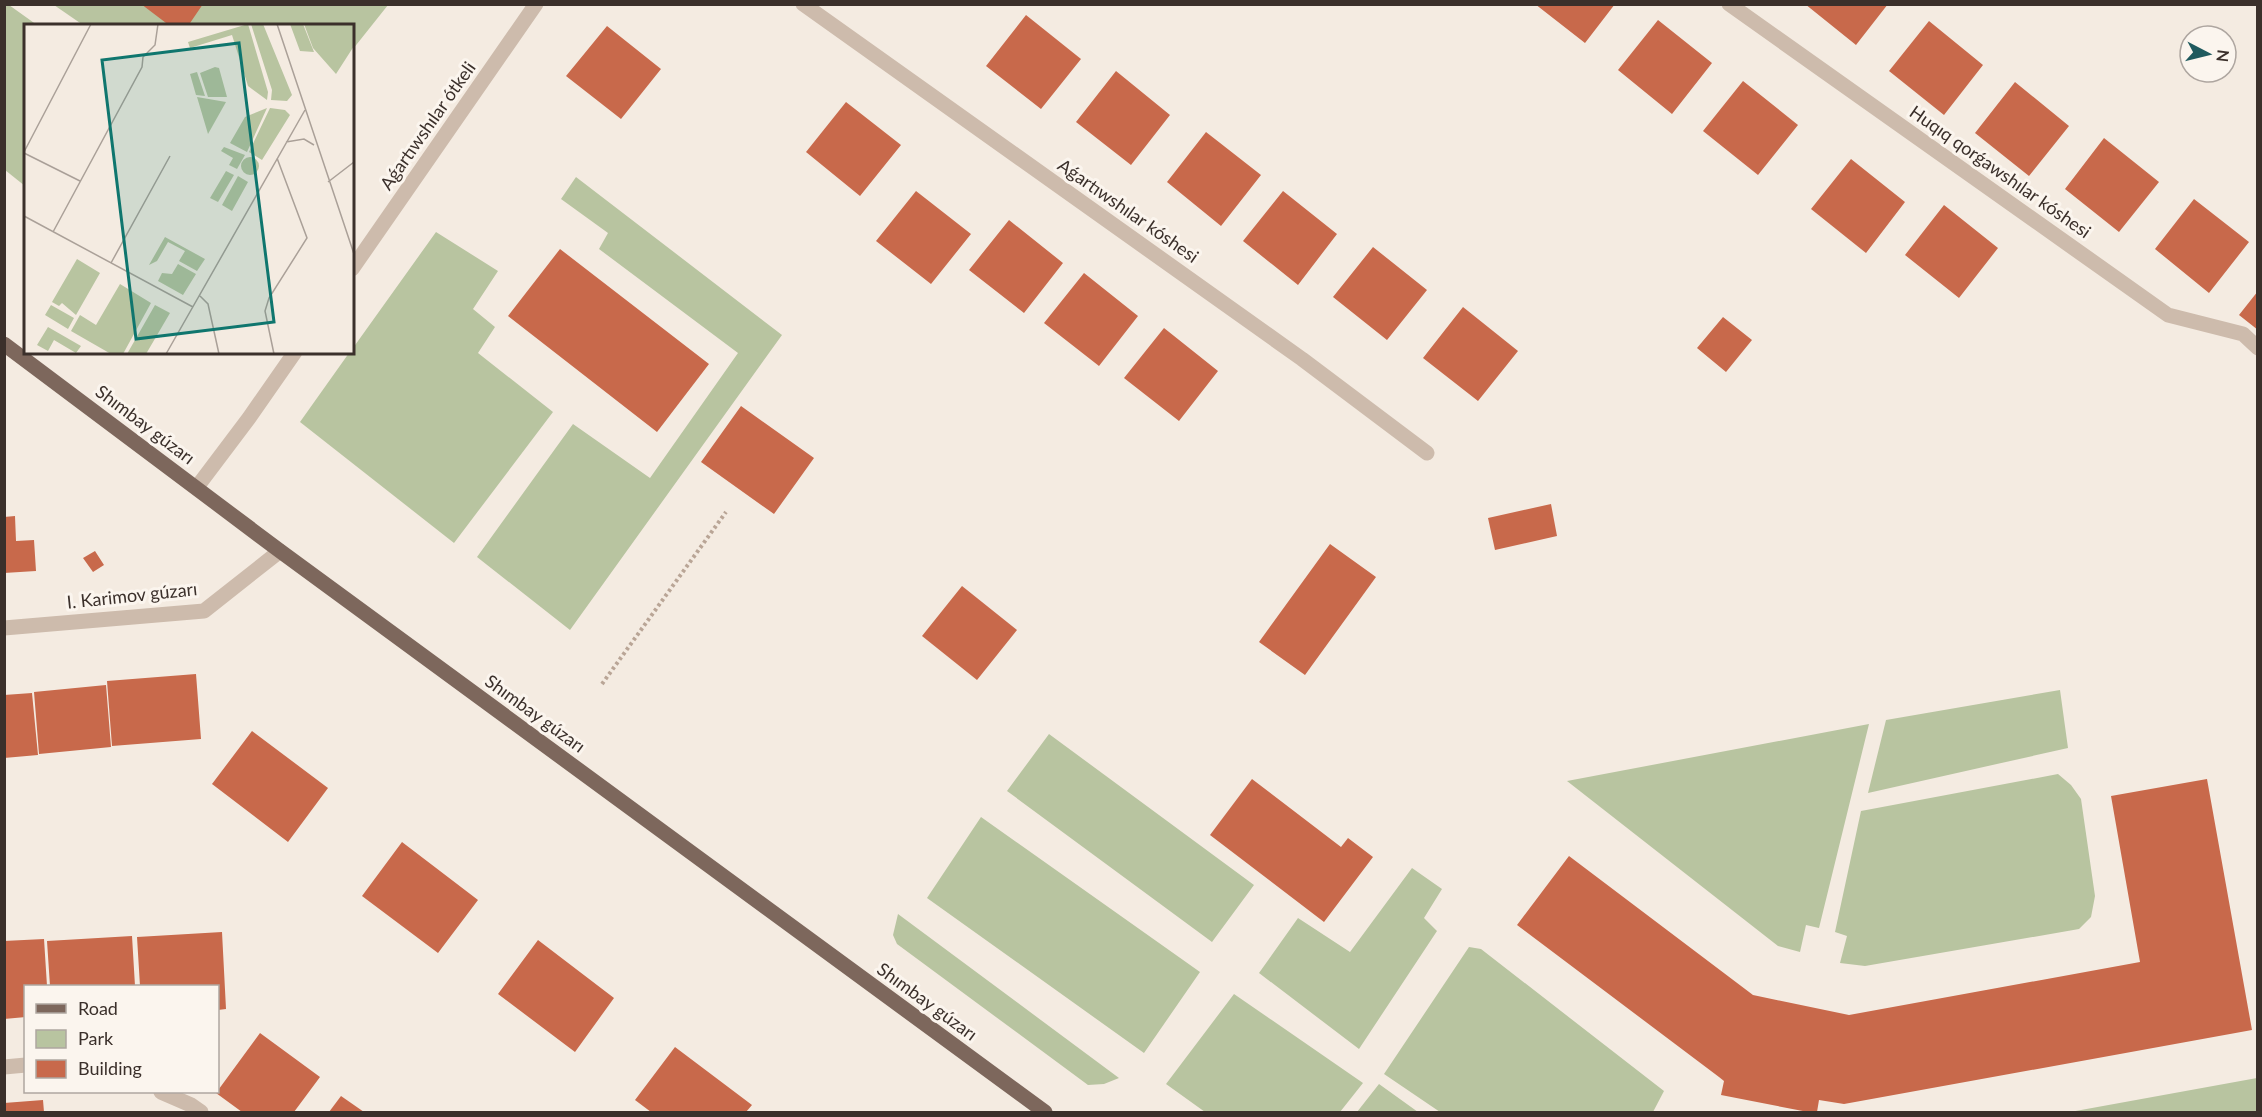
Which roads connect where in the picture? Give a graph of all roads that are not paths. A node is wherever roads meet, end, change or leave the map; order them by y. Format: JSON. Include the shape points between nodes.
{"nodes":[{"id":1,"x":536,"y":4,"type":"edge"},
{"id":2,"x":803,"y":4,"type":"edge"},
{"id":3,"x":1729,"y":4,"type":"edge"},
{"id":4,"x":354,"y":266,"type":"edge"},
{"id":5,"x":4,"y":344,"type":"edge"},
{"id":6,"x":2258,"y":348,"type":"edge"},
{"id":7,"x":294,"y":354,"type":"edge"},
{"id":8,"x":1427,"y":453,"type":"dead end"},
{"id":9,"x":196,"y":487,"type":"junction"},
{"id":10,"x":280,"y":551,"type":"junction"},
{"id":11,"x":4,"y":628,"type":"edge"},
{"id":12,"x":24,"y":1065,"type":"edge"},
{"id":13,"x":4,"y":1067,"type":"edge"},
{"id":14,"x":162,"y":1093,"type":"edge"},
{"id":15,"x":196,"y":1109,"type":"edge"},
{"id":16,"x":1045,"y":1113,"type":"edge"}],
"edges":[{"from":1,"to":4,"type":"street","name":"Aǵartıwshılar ótkeli"},
{"from":2,"to":8,"type":"street","name":"Aǵartıwshılar kóshesi","via":[[1302,359]]},
{"from":3,"to":6,"type":"street","name":"Huqıq qorǵawshılar kóshesi","via":[[2168,315],[2243,334]]},
{"from":5,"to":9,"type":"main road","name":"Shımbay gúzarı"},
{"from":7,"to":9,"type":"street"},
{"from":9,"to":10,"type":"main road","name":"Shımbay gúzarı"},
{"from":10,"to":11,"type":"street","name":"I. Karimov gúzarı","via":[[204,611]]},
{"from":10,"to":16,"type":"main road","name":"Shımbay gúzarı"},
{"from":12,"to":13,"type":"street"},
{"from":14,"to":15,"type":"street"}]}
